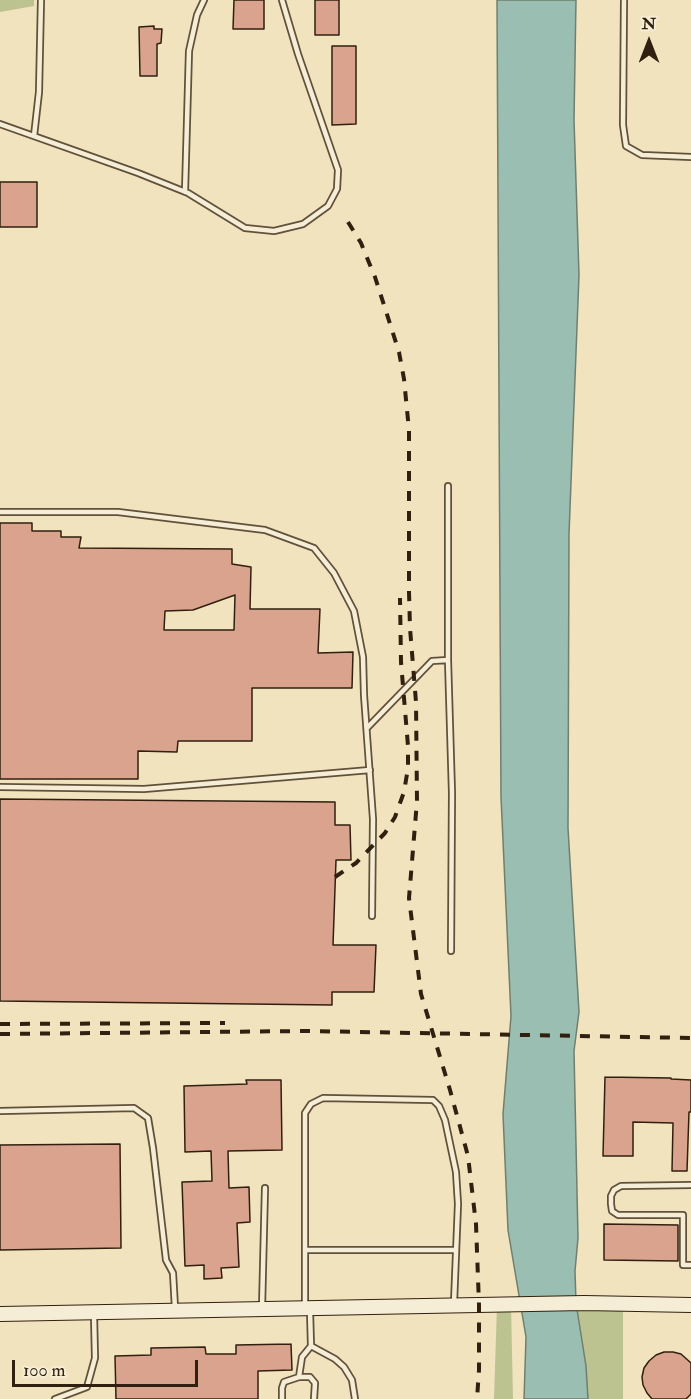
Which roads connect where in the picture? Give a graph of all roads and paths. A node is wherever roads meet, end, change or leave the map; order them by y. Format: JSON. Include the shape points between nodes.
{"nodes":[{"id":1,"x":41,"y":0,"type":"edge"},
{"id":2,"x":204,"y":0,"type":"edge"},
{"id":3,"x":282,"y":0,"type":"edge"},
{"id":4,"x":624,"y":0,"type":"edge"},
{"id":5,"x":0,"y":124,"type":"edge"},
{"id":6,"x":34,"y":136,"type":"junction"},
{"id":7,"x":691,"y":157,"type":"edge"},
{"id":8,"x":185,"y":192,"type":"junction"},
{"id":9,"x":448,"y":486,"type":"dead end"},
{"id":10,"x":0,"y":512,"type":"edge"},
{"id":11,"x":448,"y":660,"type":"junction"},
{"id":12,"x":367,"y":728,"type":"junction"},
{"id":13,"x":370,"y":770,"type":"junction"},
{"id":14,"x":0,"y":787,"type":"edge"},
{"id":15,"x":372,"y":916,"type":"dead end"},
{"id":16,"x":451,"y":951,"type":"dead end"},
{"id":17,"x":0,"y":1111,"type":"edge"},
{"id":18,"x":691,"y":1185,"type":"edge"},
{"id":19,"x":265,"y":1188,"type":"dead end"},
{"id":20,"x":304,"y":1250,"type":"junction"},
{"id":21,"x":456,"y":1250,"type":"junction"},
{"id":22,"x":691,"y":1265,"type":"edge"},
{"id":23,"x":691,"y":1305,"type":"edge"},
{"id":24,"x":454,"y":1306,"type":"junction"},
{"id":25,"x":307,"y":1308,"type":"junction"},
{"id":26,"x":262,"y":1309,"type":"junction"},
{"id":27,"x":175,"y":1311,"type":"junction"},
{"id":28,"x":94,"y":1312,"type":"junction"},
{"id":29,"x":0,"y":1314,"type":"edge"},
{"id":30,"x":311,"y":1346,"type":"junction"},
{"id":31,"x":299,"y":1377,"type":"junction"},
{"id":32,"x":55,"y":1399,"type":"edge"},
{"id":33,"x":282,"y":1399,"type":"edge"},
{"id":34,"x":314,"y":1399,"type":"edge"},
{"id":35,"x":355,"y":1399,"type":"edge"}],
"edges":[{"from":1,"to":6,"type":"lane"},
{"from":2,"to":8,"type":"lane","via":[[189,51]]},
{"from":3,"to":8,"type":"lane","via":[[338,170],[337,189],[328,206],[303,224],[274,231],[245,228]]},
{"from":4,"to":7,"type":"lane","via":[[626,146],[642,155]]},
{"from":5,"to":6,"type":"lane"},
{"from":6,"to":8,"type":"lane"},
{"from":9,"to":11,"type":"lane"},
{"from":10,"to":12,"type":"lane","via":[[129,513],[265,530],[314,548],[334,573],[354,611],[363,657]]},
{"from":11,"to":12,"type":"lane","via":[[432,661]]},
{"from":11,"to":16,"type":"lane"},
{"from":12,"to":13,"type":"lane"},
{"from":13,"to":14,"type":"lane","via":[[144,789]]},
{"from":13,"to":15,"type":"lane"},
{"from":17,"to":27,"type":"lane","via":[[134,1108],[148,1118],[166,1260],[173,1273]]},
{"from":18,"to":22,"type":"lane","via":[[621,1186],[611,1196],[612,1211],[618,1215],[683,1215],[683,1265]]},
{"from":19,"to":26,"type":"lane"},
{"from":20,"to":21,"type":"lane"},
{"from":20,"to":21,"type":"lane","via":[[304,1113],[323,1098],[433,1100],[439,1106],[456,1172]]},
{"from":20,"to":25,"type":"lane"},
{"from":21,"to":24,"type":"lane"},
{"from":23,"to":24,"type":"main road"},
{"from":24,"to":25,"type":"main road"},
{"from":25,"to":26,"type":"main road"},
{"from":25,"to":30,"type":"lane"},
{"from":26,"to":27,"type":"main road"},
{"from":27,"to":28,"type":"main road"},
{"from":28,"to":29,"type":"main road"},
{"from":28,"to":32,"type":"lane","via":[[95,1358],[87,1387]]},
{"from":30,"to":31,"type":"lane","via":[[302,1357]]},
{"from":30,"to":35,"type":"lane","via":[[344,1367],[352,1380]]},
{"from":31,"to":33,"type":"lane","via":[[284,1382]]},
{"from":31,"to":34,"type":"lane","via":[[310,1377],[315,1383]]}]}
